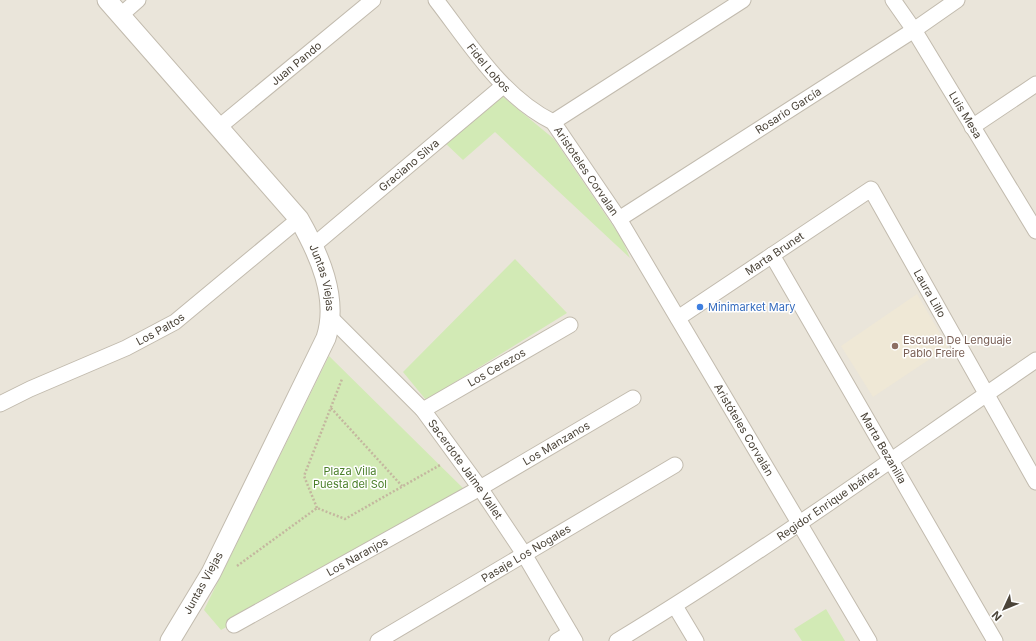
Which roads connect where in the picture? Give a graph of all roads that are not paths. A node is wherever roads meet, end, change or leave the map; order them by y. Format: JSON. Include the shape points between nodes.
{"nodes":[{"id":1,"x":107,"y":0,"type":"edge"},
{"id":2,"x":138,"y":0,"type":"edge"},
{"id":3,"x":373,"y":0,"type":"edge"},
{"id":4,"x":436,"y":0,"type":"edge"},
{"id":5,"x":743,"y":0,"type":"edge"},
{"id":6,"x":893,"y":0,"type":"edge"},
{"id":7,"x":957,"y":0,"type":"edge"},
{"id":8,"x":121,"y":15,"type":"junction"},
{"id":9,"x":914,"y":30,"type":"junction"},
{"id":10,"x":1036,"y":84,"type":"edge"},
{"id":11,"x":503,"y":86,"type":"junction"},
{"id":12,"x":553,"y":122,"type":"junction"},
{"id":13,"x":219,"y":127,"type":"junction"},
{"id":14,"x":972,"y":127,"type":"junction"},
{"id":15,"x":871,"y":189,"type":"joint"},
{"id":16,"x":299,"y":219,"type":"junction"},
{"id":17,"x":619,"y":219,"type":"junction"},
{"id":18,"x":1034,"y":223,"type":"edge"},
{"id":19,"x":314,"y":244,"type":"junction"},
{"id":20,"x":772,"y":255,"type":"junction"},
{"id":21,"x":331,"y":318,"type":"junction"},
{"id":22,"x":678,"y":318,"type":"junction"},
{"id":23,"x":570,"y":324,"type":"dead end"},
{"id":24,"x":1036,"y":360,"type":"edge"},
{"id":25,"x":986,"y":395,"type":"junction"},
{"id":26,"x":632,"y":398,"type":"dead end"},
{"id":27,"x":0,"y":404,"type":"edge"},
{"id":28,"x":423,"y":410,"type":"junction"},
{"id":29,"x":890,"y":461,"type":"junction"},
{"id":30,"x":675,"y":465,"type":"dead end"},
{"id":31,"x":1036,"y":482,"type":"edge"},
{"id":32,"x":480,"y":488,"type":"junction"},
{"id":33,"x":798,"y":524,"type":"junction"},
{"id":34,"x":524,"y":554,"type":"junction"},
{"id":35,"x":676,"y":606,"type":"junction"},
{"id":36,"x":234,"y":625,"type":"dead end"},
{"id":37,"x":567,"y":638,"type":"edge"},
{"id":38,"x":170,"y":641,"type":"edge"},
{"id":39,"x":378,"y":641,"type":"edge"},
{"id":40,"x":617,"y":641,"type":"edge"},
{"id":41,"x":696,"y":641,"type":"edge"},
{"id":42,"x":869,"y":641,"type":"edge"},
{"id":43,"x":995,"y":641,"type":"edge"}],
"edges":[{"from":1,"to":8,"type":"street","name":"Juntas Viejas"},
{"from":2,"to":8,"type":"street"},
{"from":3,"to":13,"type":"street","name":"Juan Pando"},
{"from":4,"to":11,"type":"street","name":"Fidel Lobos"},
{"from":5,"to":12,"type":"street"},
{"from":6,"to":9,"type":"street","name":"Luis Mesa"},
{"from":7,"to":9,"type":"street","name":"Rosario García"},
{"from":8,"to":13,"type":"street","name":"Juntas Viejas"},
{"from":9,"to":14,"type":"street","name":"Luis Mesa"},
{"from":9,"to":17,"type":"street","name":"Rosario García"},
{"from":10,"to":14,"type":"street"},
{"from":11,"to":12,"type":"street","name":"Fidel Lobos","via":[[537,114]]},
{"from":11,"to":19,"type":"street","name":"Graciano Silva"},
{"from":12,"to":17,"type":"street","name":"Aristoteles Corvalan"},
{"from":13,"to":16,"type":"street","name":"Juntas Viejas"},
{"from":14,"to":18,"type":"street","name":"Luis Mesa"},
{"from":15,"to":20,"type":"street","name":"Marta Brunet"},
{"from":15,"to":25,"type":"street","name":"Laura Lillo"},
{"from":16,"to":19,"type":"street","name":"Juntas Viejas"},
{"from":16,"to":27,"type":"street","name":"Los Paltos","via":[[175,322],[126,348]]},
{"from":17,"to":22,"type":"street","name":"Aristóteles Corvalán"},
{"from":19,"to":21,"type":"street","name":"Juntas Viejas","via":[[326,282]]},
{"from":20,"to":22,"type":"street","name":"Marta Brunet"},
{"from":20,"to":29,"type":"street","name":"Marta Bezanilla"},
{"from":21,"to":28,"type":"street","name":"Sacerdote Jaime Vallet"},
{"from":21,"to":38,"type":"street","name":"Juntas Viejas","via":[[326,338],[211,573]]},
{"from":22,"to":33,"type":"street","name":"Aristóteles Corvalán"},
{"from":23,"to":28,"type":"street","name":"Los Cerezos"},
{"from":24,"to":25,"type":"street","name":"Regidor Enrique Ibáñez"},
{"from":25,"to":29,"type":"street","name":"Regidor Enrique Ibáñez"},
{"from":25,"to":31,"type":"street","name":"Laura Lillo"},
{"from":26,"to":32,"type":"street","name":"Los Manzanos"},
{"from":28,"to":32,"type":"street","name":"Sacerdote Jaime Vallet"},
{"from":29,"to":33,"type":"street","name":"Regidor Enrique Ibáñez"},
{"from":29,"to":43,"type":"street","name":"Marta Bezanilla"},
{"from":30,"to":34,"type":"street","name":"Pasaje Los Nogales"},
{"from":32,"to":34,"type":"street","name":"Sacerdote Jaime Vallet"},
{"from":32,"to":36,"type":"street","name":"Los Naranjos"},
{"from":33,"to":35,"type":"street","name":"Regidor Enrique Ibáñez"},
{"from":33,"to":42,"type":"street","name":"Aristóteles Corvalán"},
{"from":34,"to":37,"type":"street","name":"Sacerdote Jaime Vallet"},
{"from":34,"to":39,"type":"street","name":"Pasaje Los Nogales"},
{"from":35,"to":40,"type":"street","name":"Regidor Enrique Ibáñez"},
{"from":35,"to":41,"type":"street"}]}
